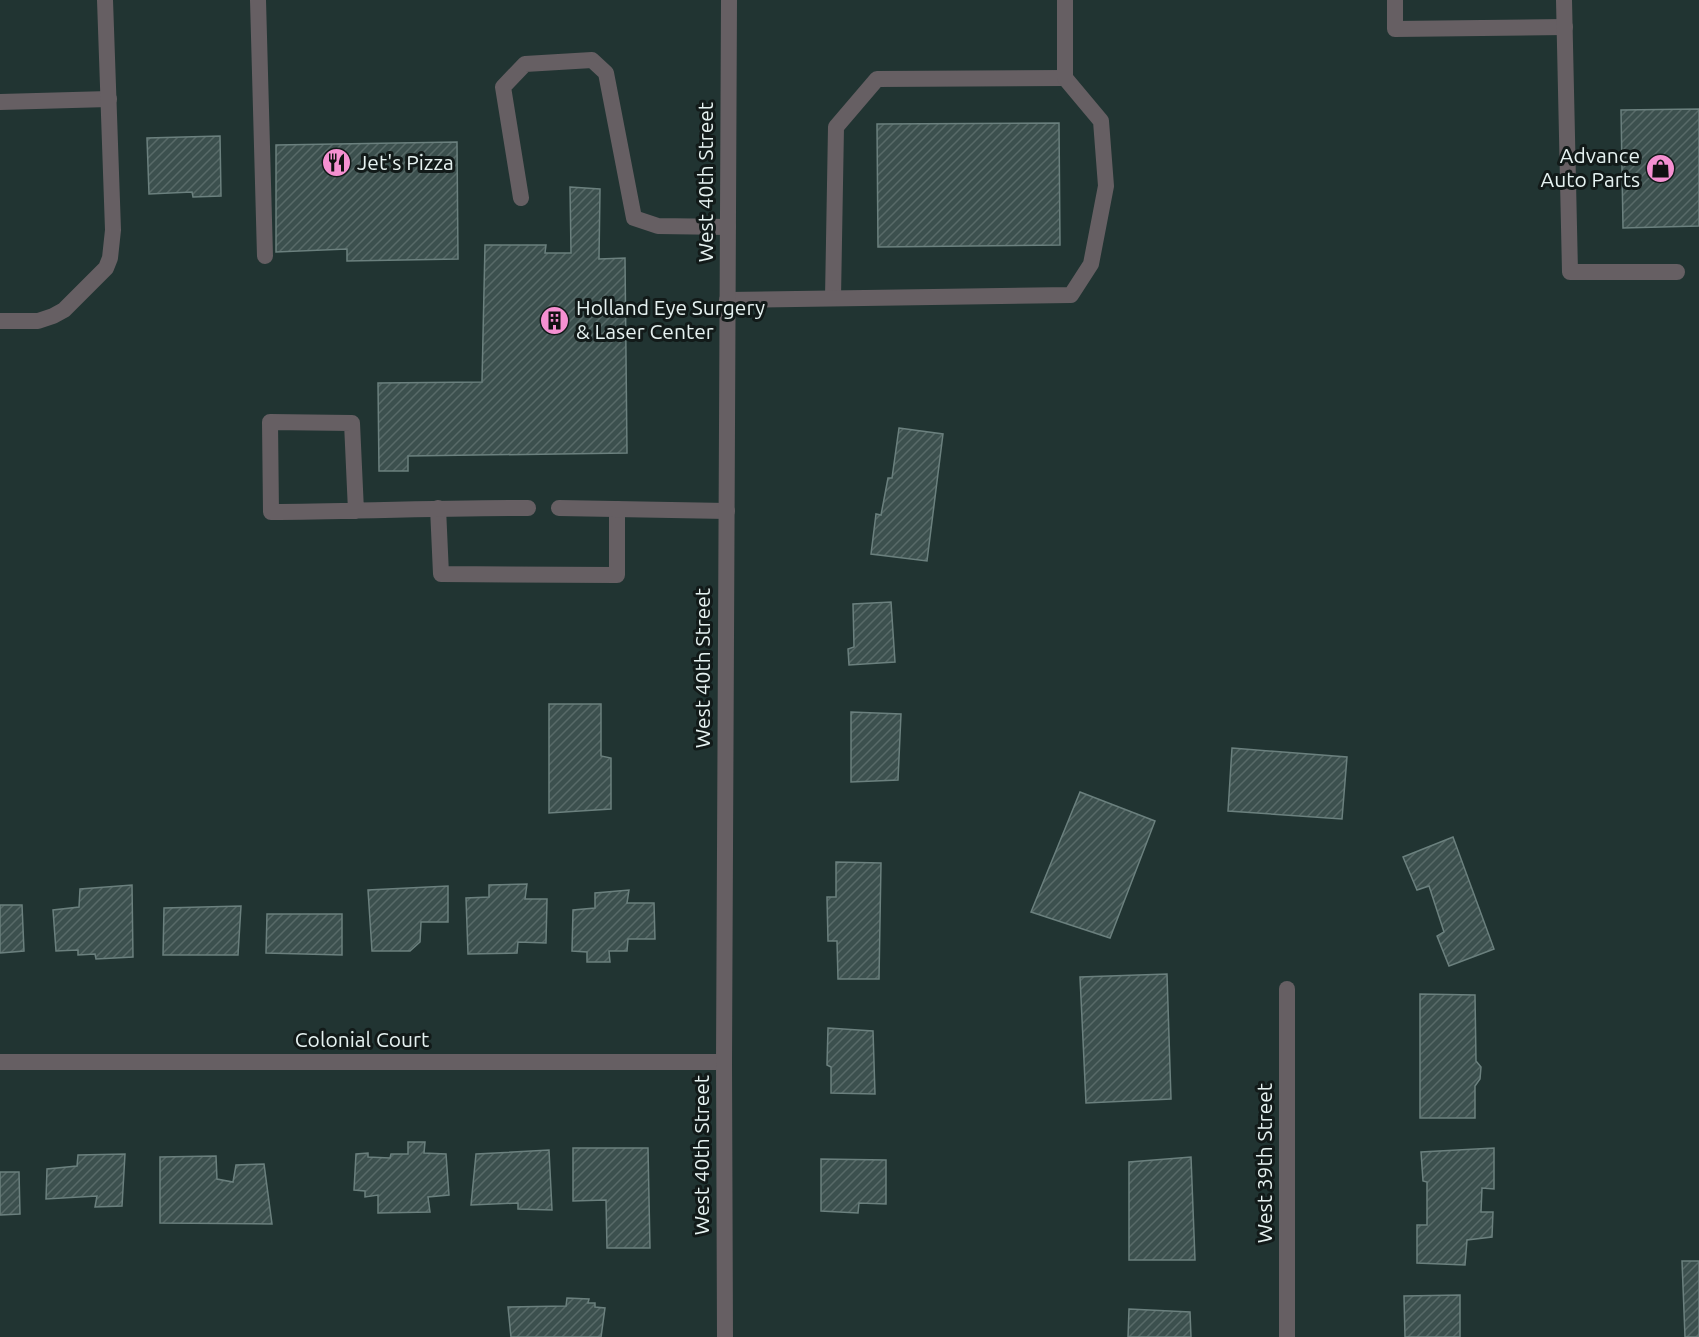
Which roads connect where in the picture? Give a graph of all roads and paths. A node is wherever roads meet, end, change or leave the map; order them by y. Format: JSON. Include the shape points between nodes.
{"nodes":[{"id":1,"x":105,"y":0,"type":"edge"},
{"id":2,"x":258,"y":0,"type":"edge"},
{"id":3,"x":729,"y":0,"type":"edge"},
{"id":4,"x":1065,"y":0,"type":"edge"},
{"id":5,"x":1395,"y":0,"type":"edge"},
{"id":6,"x":1564,"y":0,"type":"edge"},
{"id":7,"x":1565,"y":27,"type":"junction"},
{"id":8,"x":1065,"y":78,"type":"junction"},
{"id":9,"x":109,"y":99,"type":"junction"},
{"id":10,"x":0,"y":102,"type":"edge"},
{"id":11,"x":521,"y":198,"type":"dead end"},
{"id":12,"x":728,"y":227,"type":"junction"},
{"id":13,"x":265,"y":256,"type":"dead end"},
{"id":14,"x":1677,"y":272,"type":"dead end"},
{"id":15,"x":832,"y":298,"type":"junction"},
{"id":16,"x":727,"y":300,"type":"junction"},
{"id":17,"x":0,"y":321,"type":"edge"},
{"id":18,"x":438,"y":508,"type":"junction"},
{"id":19,"x":528,"y":508,"type":"dead end"},
{"id":20,"x":559,"y":508,"type":"dead end"},
{"id":21,"x":616,"y":509,"type":"junction"},
{"id":22,"x":356,"y":511,"type":"junction"},
{"id":23,"x":727,"y":511,"type":"junction"},
{"id":24,"x":1287,"y":989,"type":"dead end"},
{"id":25,"x":0,"y":1062,"type":"edge"},
{"id":26,"x":724,"y":1062,"type":"junction"},
{"id":27,"x":725,"y":1337,"type":"edge"},
{"id":28,"x":1287,"y":1337,"type":"edge"}],
"edges":[{"from":1,"to":9,"type":"street"},
{"from":2,"to":13,"type":"street"},
{"from":3,"to":12,"type":"street","name":"West 40th Street"},
{"from":4,"to":8,"type":"street"},
{"from":5,"to":7,"type":"street","via":[[1395,29]]},
{"from":6,"to":7,"type":"street"},
{"from":7,"to":14,"type":"street","via":[[1570,272]]},
{"from":8,"to":15,"type":"street","via":[[876,79],[836,127]]},
{"from":8,"to":15,"type":"street","via":[[1101,121],[1106,186],[1091,264],[1071,295]]},
{"from":9,"to":10,"type":"street"},
{"from":9,"to":17,"type":"street","via":[[113,246],[106,268],[53,316],[38,321]]},
{"from":11,"to":12,"type":"street","via":[[504,87],[525,64],[592,60],[606,73],[634,218],[658,226]]},
{"from":12,"to":16,"type":"street","name":"West 40th Street"},
{"from":15,"to":16,"type":"street"},
{"from":16,"to":23,"type":"street","name":"West 40th Street"},
{"from":18,"to":19,"type":"street"},
{"from":18,"to":21,"type":"street","via":[[441,574],[617,575]]},
{"from":18,"to":22,"type":"street"},
{"from":20,"to":21,"type":"street"},
{"from":21,"to":23,"type":"street"},
{"from":22,"to":22,"type":"street","via":[[271,512],[270,422],[352,423]]},
{"from":23,"to":26,"type":"street","name":"West 40th Street"},
{"from":24,"to":28,"type":"street","name":"West 39th Street"},
{"from":25,"to":26,"type":"street","name":"Colonial Court"},
{"from":26,"to":27,"type":"street","name":"West 40th Street"}]}
